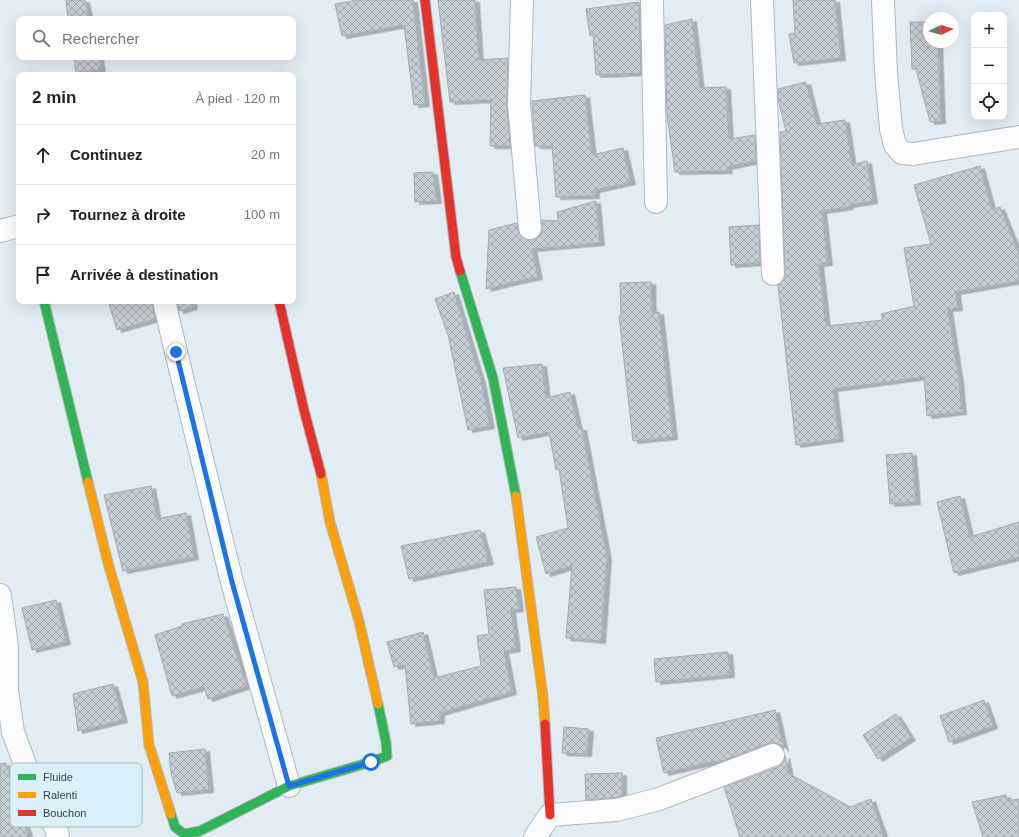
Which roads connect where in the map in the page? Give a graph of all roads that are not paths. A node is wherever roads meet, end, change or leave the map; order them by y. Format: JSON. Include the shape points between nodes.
{"nodes":[{"id":1,"x":425,"y":0,"type":"edge"},
{"id":2,"x":522,"y":0,"type":"edge"},
{"id":3,"x":652,"y":0,"type":"edge"},
{"id":4,"x":762,"y":0,"type":"edge"},
{"id":5,"x":883,"y":0,"type":"edge"},
{"id":6,"x":1019,"y":136,"type":"edge"},
{"id":7,"x":656,"y":202,"type":"dead end"},
{"id":8,"x":16,"y":227,"type":"edge"},
{"id":9,"x":530,"y":228,"type":"dead end"},
{"id":10,"x":0,"y":230,"type":"edge"},
{"id":11,"x":773,"y":274,"type":"dead end"},
{"id":12,"x":45,"y":304,"type":"edge"},
{"id":13,"x":165,"y":304,"type":"edge"},
{"id":14,"x":280,"y":304,"type":"edge"},
{"id":15,"x":1,"y":600,"type":"edge"},
{"id":16,"x":773,"y":755,"type":"dead end"},
{"id":17,"x":24,"y":763,"type":"edge"},
{"id":18,"x":289,"y":786,"type":"junction"},
{"id":19,"x":550,"y":815,"type":"junction"},
{"id":20,"x":55,"y":827,"type":"edge"},
{"id":21,"x":58,"y":837,"type":"edge"},
{"id":22,"x":534,"y":837,"type":"edge"}],
"edges":[{"from":1,"to":19,"type":"street","via":[[456,257],[494,378],[515,488],[543,697]]},
{"from":2,"to":9,"type":"street","via":[[519,105]]},
{"from":3,"to":7,"type":"street"},
{"from":4,"to":11,"type":"street"},
{"from":5,"to":6,"type":"street","via":[[886,73],[895,146],[902,153],[913,154]]},
{"from":8,"to":10,"type":"street"},
{"from":12,"to":18,"type":"street","via":[[108,563],[143,682],[150,745],[175,827],[184,834],[200,831]]},
{"from":13,"to":18,"type":"street","via":[[232,582]]},
{"from":14,"to":18,"type":"street","via":[[322,478],[330,522],[359,621],[387,756]]},
{"from":15,"to":17,"type":"street","via":[[7,647],[7,691],[12,732]]},
{"from":16,"to":19,"type":"street","via":[[659,799],[617,810]]},
{"from":19,"to":22,"type":"street"},
{"from":20,"to":21,"type":"street"}]}
